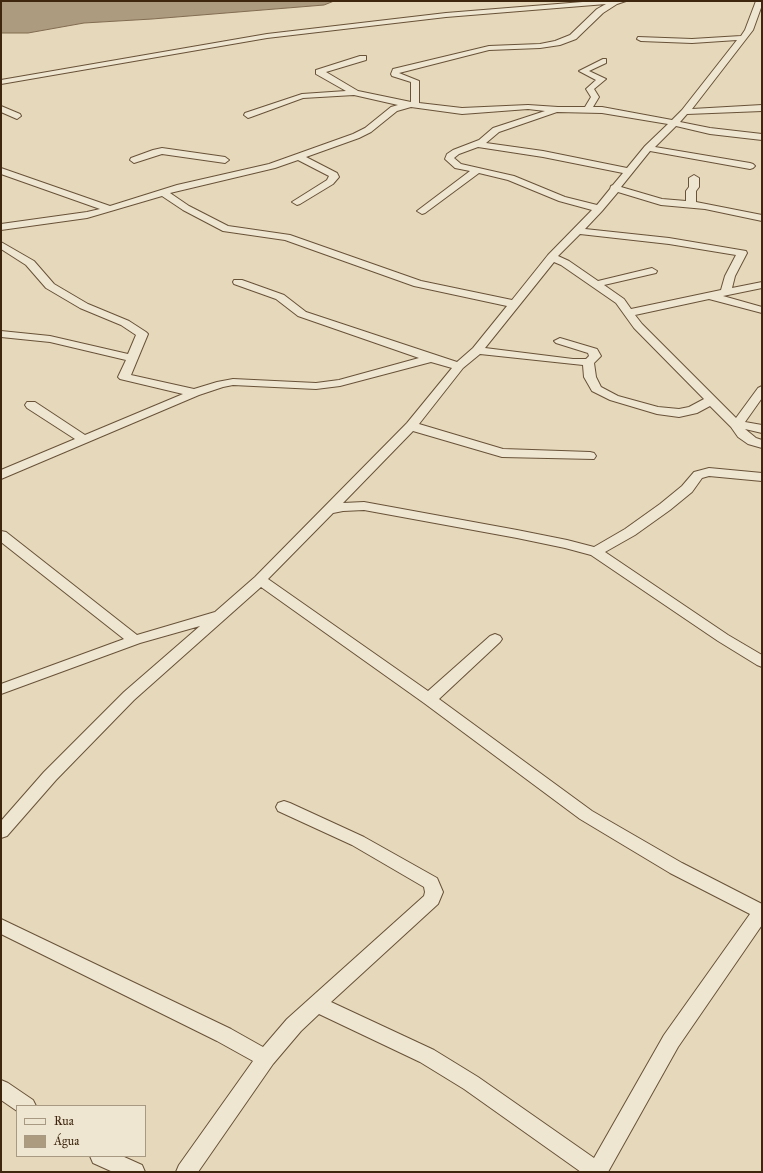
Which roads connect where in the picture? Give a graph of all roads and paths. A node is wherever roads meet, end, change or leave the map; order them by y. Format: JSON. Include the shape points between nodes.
{"nodes":[{"id":1,"x":622,"y":1,"type":"edge"},
{"id":2,"x":760,"y":1,"type":"edge"},
{"id":3,"x":616,"y":2,"type":"edge"},
{"id":4,"x":749,"y":33,"type":"junction"},
{"id":5,"x":641,"y":39,"type":"dead end"},
{"id":6,"x":363,"y":58,"type":"dead end"},
{"id":7,"x":603,"y":61,"type":"dead end"},
{"id":8,"x":1,"y":82,"type":"edge"},
{"id":9,"x":354,"y":92,"type":"junction"},
{"id":10,"x":413,"y":105,"type":"junction"},
{"id":11,"x":762,"y":108,"type":"edge"},
{"id":12,"x":588,"y":109,"type":"junction"},
{"id":13,"x":1,"y":110,"type":"edge"},
{"id":14,"x":558,"y":110,"type":"junction"},
{"id":15,"x":685,"y":112,"type":"junction"},
{"id":16,"x":248,"y":115,"type":"dead end"},
{"id":17,"x":17,"y":116,"type":"dead end"},
{"id":18,"x":675,"y":123,"type":"junction"},
{"id":19,"x":762,"y":137,"type":"edge"},
{"id":20,"x":477,"y":144,"type":"junction"},
{"id":21,"x":648,"y":148,"type":"junction"},
{"id":22,"x":219,"y":151,"type":"dead end"},
{"id":23,"x":299,"y":157,"type":"junction"},
{"id":24,"x":134,"y":160,"type":"dead end"},
{"id":25,"x":231,"y":163,"type":"junction"},
{"id":26,"x":750,"y":166,"type":"dead end"},
{"id":27,"x":478,"y":170,"type":"junction"},
{"id":28,"x":629,"y":170,"type":"junction"},
{"id":29,"x":1,"y":171,"type":"edge"},
{"id":30,"x":250,"y":172,"type":"junction"},
{"id":31,"x":694,"y":178,"type":"dead end"},
{"id":32,"x":614,"y":188,"type":"junction"},
{"id":33,"x":162,"y":192,"type":"junction"},
{"id":34,"x":297,"y":202,"type":"dead end"},
{"id":35,"x":693,"y":205,"type":"junction"},
{"id":36,"x":110,"y":209,"type":"junction"},
{"id":37,"x":599,"y":209,"type":"junction"},
{"id":38,"x":422,"y":211,"type":"dead end"},
{"id":39,"x":762,"y":218,"type":"edge"},
{"id":40,"x":1,"y":227,"type":"edge"},
{"id":41,"x":578,"y":231,"type":"junction"},
{"id":42,"x":1,"y":245,"type":"edge"},
{"id":43,"x":552,"y":257,"type":"junction"},
{"id":44,"x":652,"y":271,"type":"dead end"},
{"id":45,"x":238,"y":282,"type":"dead end"},
{"id":46,"x":597,"y":284,"type":"junction"},
{"id":47,"x":762,"y":285,"type":"edge"},
{"id":48,"x":726,"y":293,"type":"junction"},
{"id":49,"x":711,"y":296,"type":"junction"},
{"id":50,"x":515,"y":304,"type":"junction"},
{"id":51,"x":762,"y":310,"type":"edge"},
{"id":52,"x":628,"y":313,"type":"junction"},
{"id":53,"x":1,"y":334,"type":"edge"},
{"id":54,"x":560,"y":341,"type":"dead end"},
{"id":55,"x":477,"y":350,"type":"junction"},
{"id":56,"x":132,"y":358,"type":"junction"},
{"id":57,"x":431,"y":358,"type":"junction"},
{"id":58,"x":588,"y":362,"type":"junction"},
{"id":59,"x":459,"y":366,"type":"junction"},
{"id":60,"x":762,"y":390,"type":"edge"},
{"id":61,"x":195,"y":393,"type":"junction"},
{"id":62,"x":710,"y":401,"type":"junction"},
{"id":63,"x":31,"y":404,"type":"dead end"},
{"id":64,"x":736,"y":424,"type":"junction"},
{"id":65,"x":411,"y":426,"type":"junction"},
{"id":66,"x":762,"y":429,"type":"edge"},
{"id":67,"x":85,"y":440,"type":"junction"},
{"id":68,"x":762,"y":444,"type":"edge"},
{"id":69,"x":590,"y":456,"type":"dead end"},
{"id":70,"x":1,"y":475,"type":"edge"},
{"id":71,"x":762,"y":477,"type":"edge"},
{"id":72,"x":349,"y":488,"type":"junction"},
{"id":73,"x":364,"y":506,"type":"junction"},
{"id":74,"x":330,"y":510,"type":"junction"},
{"id":75,"x":1,"y":535,"type":"edge"},
{"id":76,"x":596,"y":552,"type":"junction"},
{"id":77,"x":260,"y":580,"type":"junction"},
{"id":78,"x":221,"y":615,"type":"junction"},
{"id":79,"x":495,"y":639,"type":"dead end"},
{"id":80,"x":135,"y":640,"type":"junction"},
{"id":81,"x":762,"y":662,"type":"edge"},
{"id":82,"x":1,"y":689,"type":"edge"},
{"id":83,"x":429,"y":699,"type":"junction"},
{"id":84,"x":284,"y":807,"type":"dead end"},
{"id":85,"x":1,"y":832,"type":"edge"},
{"id":86,"x":762,"y":911,"type":"edge"},
{"id":87,"x":1,"y":926,"type":"edge"},
{"id":88,"x":316,"y":1004,"type":"junction"},
{"id":89,"x":266,"y":1058,"type":"junction"},
{"id":90,"x":1,"y":1089,"type":"edge"},
{"id":91,"x":25,"y":1105,"type":"edge"},
{"id":92,"x":102,"y":1157,"type":"edge"},
{"id":93,"x":135,"y":1172,"type":"edge"},
{"id":94,"x":186,"y":1172,"type":"edge"},
{"id":95,"x":598,"y":1172,"type":"edge"}],
"edges":[{"from":1,"to":3,"type":"street"},
{"from":2,"to":4,"type":"street"},
{"from":3,"to":8,"type":"street","via":[[453,14],[259,37]]},
{"from":3,"to":10,"type":"street","via":[[600,11],[573,37],[557,43],[489,48],[396,71],[395,74],[415,81]]},
{"from":4,"to":5,"type":"street","via":[[692,41]]},
{"from":4,"to":15,"type":"street"},
{"from":6,"to":9,"type":"street","via":[[318,72]]},
{"from":7,"to":12,"type":"street","via":[[583,71],[602,79],[590,89],[595,97]]},
{"from":9,"to":10,"type":"street"},
{"from":9,"to":16,"type":"street","via":[[302,96]]},
{"from":10,"to":14,"type":"street","via":[[462,112],[528,107]]},
{"from":10,"to":23,"type":"street","via":[[394,109],[368,130],[356,136]]},
{"from":11,"to":15,"type":"street"},
{"from":12,"to":14,"type":"street"},
{"from":12,"to":18,"type":"street"},
{"from":13,"to":17,"type":"street"},
{"from":14,"to":20,"type":"street","via":[[496,130]]},
{"from":15,"to":18,"type":"street"},
{"from":18,"to":19,"type":"street","via":[[710,131]]},
{"from":18,"to":21,"type":"street"},
{"from":20,"to":27,"type":"street","via":[[456,152],[449,159],[458,166]]},
{"from":20,"to":28,"type":"street"},
{"from":21,"to":26,"type":"street"},
{"from":21,"to":28,"type":"street"},
{"from":22,"to":25,"type":"street","via":[[216,154]]},
{"from":23,"to":30,"type":"street"},
{"from":23,"to":34,"type":"street","via":[[334,175],[334,178]]},
{"from":24,"to":25,"type":"street","via":[[162,151]]},
{"from":25,"to":30,"type":"street"},
{"from":27,"to":37,"type":"street","via":[[510,178],[562,199]]},
{"from":27,"to":38,"type":"street"},
{"from":28,"to":32,"type":"street"},
{"from":29,"to":36,"type":"street"},
{"from":30,"to":33,"type":"street"},
{"from":31,"to":35,"type":"street","via":[[690,201]]},
{"from":32,"to":35,"type":"street","via":[[661,202]]},
{"from":32,"to":37,"type":"street"},
{"from":33,"to":36,"type":"street"},
{"from":33,"to":50,"type":"street","via":[[186,208],[226,228],[287,237],[422,285]]},
{"from":35,"to":39,"type":"street"},
{"from":36,"to":40,"type":"street","via":[[87,215]]},
{"from":37,"to":41,"type":"street"},
{"from":41,"to":43,"type":"street"},
{"from":41,"to":48,"type":"street","via":[[669,240],[742,253],[730,276]]},
{"from":42,"to":56,"type":"street","via":[[30,263],[55,290],[84,306],[125,323],[142,334]]},
{"from":43,"to":46,"type":"street"},
{"from":43,"to":50,"type":"street"},
{"from":44,"to":46,"type":"street"},
{"from":45,"to":57,"type":"street","via":[[280,297],[302,314]]},
{"from":46,"to":52,"type":"street","via":[[620,301]]},
{"from":47,"to":48,"type":"street"},
{"from":48,"to":49,"type":"street"},
{"from":49,"to":51,"type":"street"},
{"from":49,"to":52,"type":"street"},
{"from":50,"to":55,"type":"street"},
{"from":52,"to":62,"type":"street"},
{"from":53,"to":56,"type":"street","via":[[50,339]]},
{"from":54,"to":58,"type":"street","via":[[593,351],[596,356]]},
{"from":55,"to":58,"type":"street","via":[[541,359]]},
{"from":55,"to":59,"type":"street"},
{"from":56,"to":61,"type":"street","via":[[124,377]]},
{"from":57,"to":59,"type":"street"},
{"from":57,"to":61,"type":"street","via":[[340,383],[297,386],[233,382]]},
{"from":58,"to":62,"type":"street","via":[[590,377],[596,389],[614,398],[657,410],[679,413],[693,410]]},
{"from":59,"to":65,"type":"street"},
{"from":60,"to":64,"type":"street"},
{"from":61,"to":67,"type":"street"},
{"from":62,"to":64,"type":"street"},
{"from":63,"to":67,"type":"street"},
{"from":64,"to":66,"type":"street"},
{"from":64,"to":68,"type":"street","via":[[746,437]]},
{"from":65,"to":69,"type":"street","via":[[502,453]]},
{"from":65,"to":72,"type":"street"},
{"from":67,"to":70,"type":"street"},
{"from":71,"to":76,"type":"street","via":[[709,472],[698,475],[687,489],[665,507]]},
{"from":72,"to":73,"type":"street"},
{"from":72,"to":74,"type":"street"},
{"from":73,"to":74,"type":"street"},
{"from":73,"to":76,"type":"street","via":[[517,534]]},
{"from":74,"to":77,"type":"street"},
{"from":75,"to":80,"type":"street"},
{"from":76,"to":81,"type":"street"},
{"from":77,"to":78,"type":"street"},
{"from":77,"to":83,"type":"street"},
{"from":78,"to":80,"type":"street"},
{"from":78,"to":85,"type":"street","via":[[92,732]]},
{"from":79,"to":83,"type":"street"},
{"from":80,"to":82,"type":"street"},
{"from":83,"to":86,"type":"street","via":[[586,815],[676,868]]},
{"from":84,"to":88,"type":"street","via":[[364,844],[431,883],[434,892],[432,899]]},
{"from":86,"to":95,"type":"street","via":[[671,1041]]},
{"from":87,"to":89,"type":"street"},
{"from":88,"to":89,"type":"street"},
{"from":88,"to":95,"type":"street","via":[[426,1056],[471,1083]]},
{"from":89,"to":94,"type":"street"},
{"from":90,"to":91,"type":"street"},
{"from":92,"to":93,"type":"street"}]}
